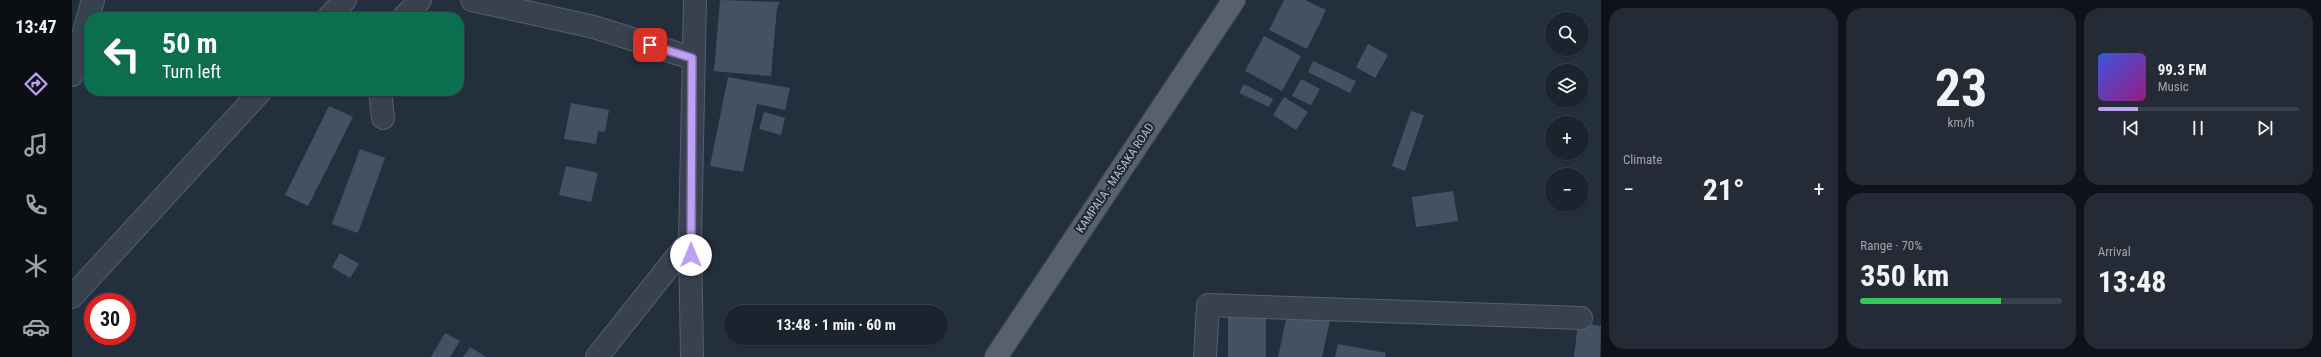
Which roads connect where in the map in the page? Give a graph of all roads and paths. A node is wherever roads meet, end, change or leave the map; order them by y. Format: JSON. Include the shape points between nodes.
{"nodes":[{"id":1,"x":93,"y":0,"type":"edge"},
{"id":2,"x":345,"y":0,"type":"edge"},
{"id":3,"x":420,"y":0,"type":"edge"},
{"id":4,"x":472,"y":0,"type":"edge"},
{"id":5,"x":695,"y":0,"type":"edge"},
{"id":6,"x":1234,"y":0,"type":"edge"},
{"id":7,"x":90,"y":12,"type":"edge"},
{"id":8,"x":334,"y":12,"type":"edge"},
{"id":9,"x":409,"y":12,"type":"edge"},
{"id":10,"x":84,"y":32,"type":"edge"},
{"id":11,"x":692,"y":58,"type":"junction"},
{"id":12,"x":72,"y":75,"type":"edge"},
{"id":13,"x":256,"y":96,"type":"edge"},
{"id":14,"x":381,"y":96,"type":"edge"},
{"id":15,"x":383,"y":118,"type":"dead end"},
{"id":16,"x":690,"y":240,"type":"junction"},
{"id":17,"x":72,"y":296,"type":"edge"},
{"id":18,"x":1581,"y":318,"type":"dead end"},
{"id":19,"x":597,"y":357,"type":"edge"},
{"id":20,"x":692,"y":357,"type":"edge"},
{"id":21,"x":996,"y":357,"type":"edge"},
{"id":22,"x":1205,"y":357,"type":"edge"}],
"edges":[{"from":1,"to":7,"type":"street"},
{"from":2,"to":8,"type":"street"},
{"from":3,"to":9,"type":"street"},
{"from":4,"to":11,"type":"street","via":[[594,27]]},
{"from":5,"to":11,"type":"street"},
{"from":6,"to":21,"type":"main road","name":"KAMPALA - MASAKA ROAD"},
{"from":10,"to":12,"type":"street"},
{"from":11,"to":16,"type":"street"},
{"from":13,"to":17,"type":"street"},
{"from":14,"to":15,"type":"street"},
{"from":16,"to":19,"type":"street"},
{"from":16,"to":20,"type":"street"},
{"from":18,"to":22,"type":"street","via":[[1208,305]]}]}
